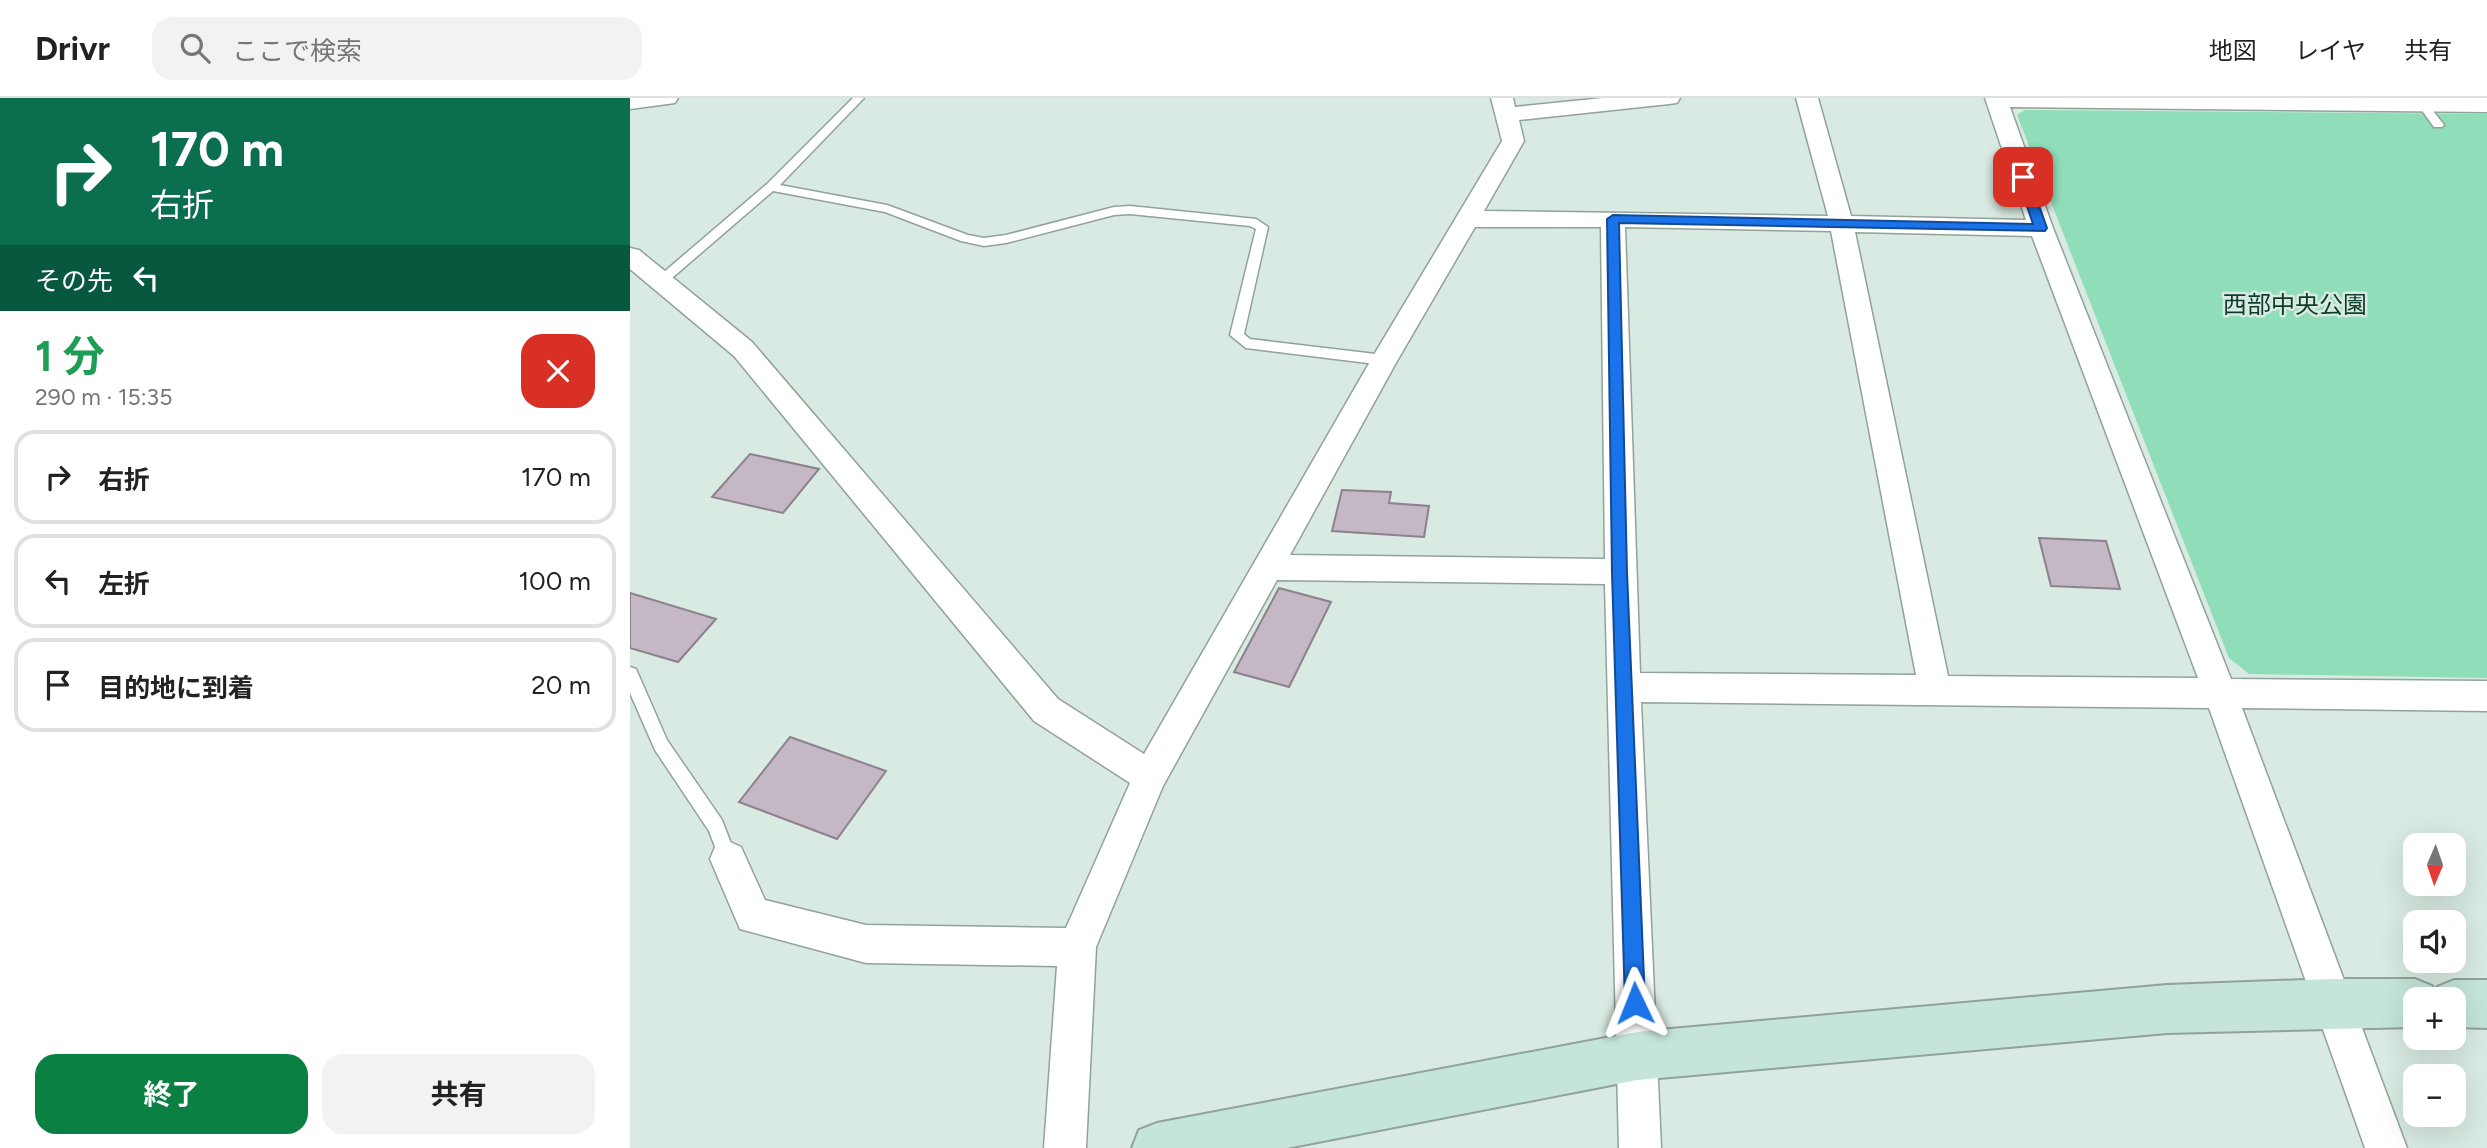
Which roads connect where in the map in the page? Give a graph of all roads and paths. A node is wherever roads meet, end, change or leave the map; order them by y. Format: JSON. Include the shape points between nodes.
{"nodes":[{"id":1,"x":660,"y":98,"type":"edge"},
{"id":2,"x":859,"y":98,"type":"edge"},
{"id":3,"x":1669,"y":98,"type":"edge"},
{"id":4,"x":1807,"y":98,"type":"edge"},
{"id":5,"x":1996,"y":99,"type":"edge"},
{"id":6,"x":630,"y":102,"type":"edge"},
{"id":7,"x":2423,"y":104,"type":"junction"},
{"id":8,"x":2487,"y":105,"type":"edge"},
{"id":9,"x":1505,"y":106,"type":"edge"},
{"id":10,"x":2438,"y":125,"type":"dead end"},
{"id":11,"x":772,"y":187,"type":"junction"},
{"id":12,"x":1469,"y":219,"type":"junction"},
{"id":13,"x":1613,"y":219,"type":"junction"},
{"id":14,"x":1842,"y":225,"type":"junction"},
{"id":15,"x":2041,"y":228,"type":"junction"},
{"id":16,"x":630,"y":256,"type":"edge"},
{"id":17,"x":661,"y":281,"type":"junction"},
{"id":18,"x":1384,"y":360,"type":"junction"},
{"id":19,"x":1268,"y":567,"type":"junction"},
{"id":20,"x":1620,"y":572,"type":"junction"},
{"id":21,"x":630,"y":674,"type":"edge"},
{"id":22,"x":1625,"y":687,"type":"junction"},
{"id":23,"x":1935,"y":690,"type":"junction"},
{"id":24,"x":2220,"y":693,"type":"junction"},
{"id":25,"x":2487,"y":696,"type":"edge"},
{"id":26,"x":1150,"y":777,"type":"junction"},
{"id":27,"x":728,"y":859,"type":"joint"},
{"id":28,"x":1077,"y":947,"type":"junction"},
{"id":29,"x":2332,"y":1003,"type":"junction"},
{"id":30,"x":2403,"y":1003,"type":"edge"},
{"id":31,"x":2466,"y":1004,"type":"edge"},
{"id":32,"x":2487,"y":1004,"type":"edge"},
{"id":33,"x":1637,"y":1056,"type":"junction"},
{"id":34,"x":1065,"y":1148,"type":"edge"},
{"id":35,"x":1157,"y":1148,"type":"edge"},
{"id":36,"x":1640,"y":1148,"type":"edge"},
{"id":37,"x":2386,"y":1148,"type":"edge"}],
"edges":[{"from":1,"to":6,"type":"street"},
{"from":2,"to":11,"type":"lane"},
{"from":3,"to":9,"type":"street"},
{"from":4,"to":14,"type":"street"},
{"from":5,"to":7,"type":"street"},
{"from":5,"to":15,"type":"street"},
{"from":7,"to":8,"type":"street"},
{"from":7,"to":10,"type":"lane"},
{"from":9,"to":12,"type":"street","via":[[1513,141]]},
{"from":11,"to":17,"type":"lane"},
{"from":11,"to":18,"type":"lane","via":[[887,209],[984,242],[1114,211],[1252,222],[1262,227],[1237,335],[1246,343]]},
{"from":12,"to":13,"type":"street"},
{"from":12,"to":18,"type":"street"},
{"from":13,"to":14,"type":"street"},
{"from":13,"to":20,"type":"street"},
{"from":14,"to":15,"type":"street"},
{"from":14,"to":23,"type":"street"},
{"from":15,"to":24,"type":"street"},
{"from":16,"to":17,"type":"street"},
{"from":17,"to":26,"type":"street","via":[[744,349],[1046,710]]},
{"from":18,"to":19,"type":"street"},
{"from":19,"to":20,"type":"street"},
{"from":19,"to":26,"type":"street"},
{"from":20,"to":22,"type":"street"},
{"from":21,"to":27,"type":"lane","via":[[661,745],[716,826]]},
{"from":22,"to":23,"type":"street"},
{"from":22,"to":33,"type":"street"},
{"from":23,"to":24,"type":"street"},
{"from":24,"to":25,"type":"street"},
{"from":24,"to":29,"type":"street"},
{"from":26,"to":28,"type":"street"},
{"from":27,"to":28,"type":"street","via":[[753,916],[866,944]]},
{"from":28,"to":34,"type":"street"},
{"from":29,"to":30,"type":"street"},
{"from":29,"to":33,"type":"street","via":[[2167,1009]]},
{"from":29,"to":37,"type":"street"},
{"from":31,"to":32,"type":"street"},
{"from":33,"to":35,"type":"street"},
{"from":33,"to":36,"type":"street"}]}
